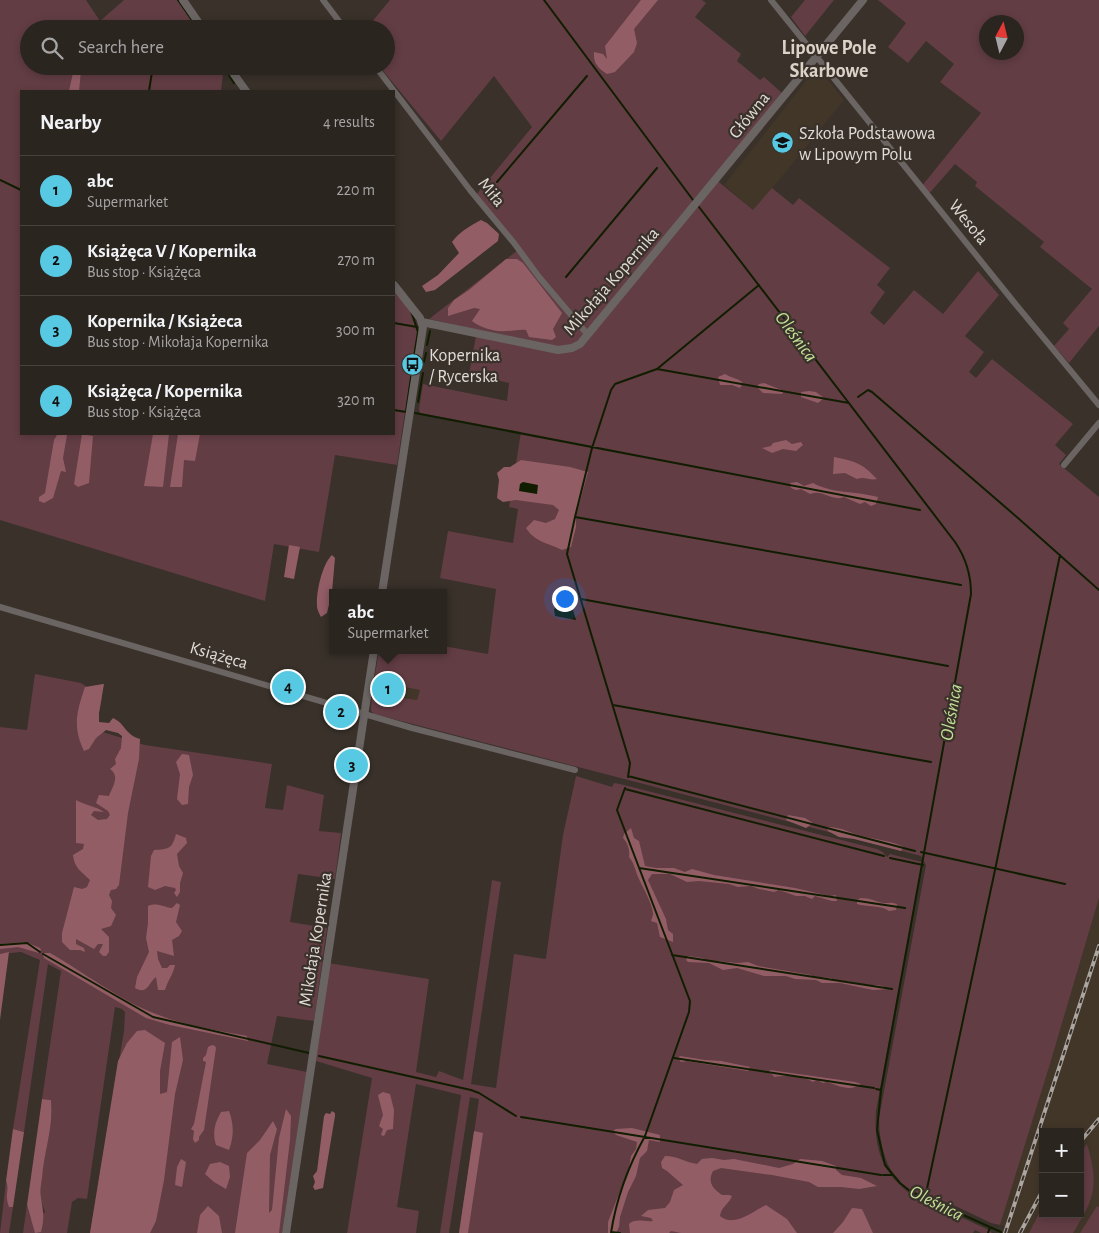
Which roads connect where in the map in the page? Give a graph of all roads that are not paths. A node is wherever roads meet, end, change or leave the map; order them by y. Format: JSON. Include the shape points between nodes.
{"nodes":[{"id":1,"x":183,"y":0,"type":"edge"},
{"id":2,"x":323,"y":0,"type":"edge"},
{"id":3,"x":771,"y":0,"type":"edge"},
{"id":4,"x":863,"y":0,"type":"edge"},
{"id":5,"x":196,"y":20,"type":"edge"},
{"id":6,"x":338,"y":20,"type":"edge"},
{"id":7,"x":816,"y":56,"type":"junction"},
{"id":8,"x":234,"y":75,"type":"edge"},
{"id":9,"x":381,"y":75,"type":"edge"},
{"id":10,"x":245,"y":90,"type":"edge"},
{"id":11,"x":393,"y":90,"type":"edge"},
{"id":12,"x":395,"y":93,"type":"edge"},
{"id":13,"x":696,"y":203,"type":"joint"},
{"id":14,"x":395,"y":286,"type":"edge"},
{"id":15,"x":422,"y":322,"type":"junction"},
{"id":16,"x":588,"y":335,"type":"junction"},
{"id":17,"x":1099,"y":405,"type":"edge"},
{"id":18,"x":1099,"y":423,"type":"edge"},
{"id":19,"x":1064,"y":465,"type":"dead end"},
{"id":20,"x":383,"y":589,"type":"edge"},
{"id":21,"x":0,"y":607,"type":"edge"},
{"id":22,"x":373,"y":654,"type":"edge"},
{"id":23,"x":364,"y":713,"type":"junction"},
{"id":24,"x":575,"y":770,"type":"dead end"},
{"id":25,"x":286,"y":1233,"type":"edge"}],
"edges":[{"from":1,"to":5,"type":"street"},
{"from":2,"to":6,"type":"street"},
{"from":3,"to":7,"type":"street","name":"Wesoła"},
{"from":4,"to":7,"type":"street","name":"Główna"},
{"from":7,"to":13,"type":"street","name":"Główna"},
{"from":7,"to":17,"type":"street","name":"Wesoła"},
{"from":8,"to":10,"type":"street"},
{"from":9,"to":11,"type":"street","name":"Miła"},
{"from":12,"to":16,"type":"street","name":"Miła"},
{"from":13,"to":16,"type":"street","name":"Mikołaja Kopernika"},
{"from":14,"to":15,"type":"street"},
{"from":15,"to":16,"type":"street","name":"Mikołaja Kopernika","via":[[558,350],[580,344]]},
{"from":15,"to":20,"type":"street"},
{"from":18,"to":19,"type":"street"},
{"from":21,"to":23,"type":"street","name":"Książęca"},
{"from":22,"to":23,"type":"street","name":"Mikołaja Kopernika"},
{"from":23,"to":24,"type":"street","name":"Książęca"},
{"from":23,"to":25,"type":"street","name":"Mikołaja Kopernika"}]}
